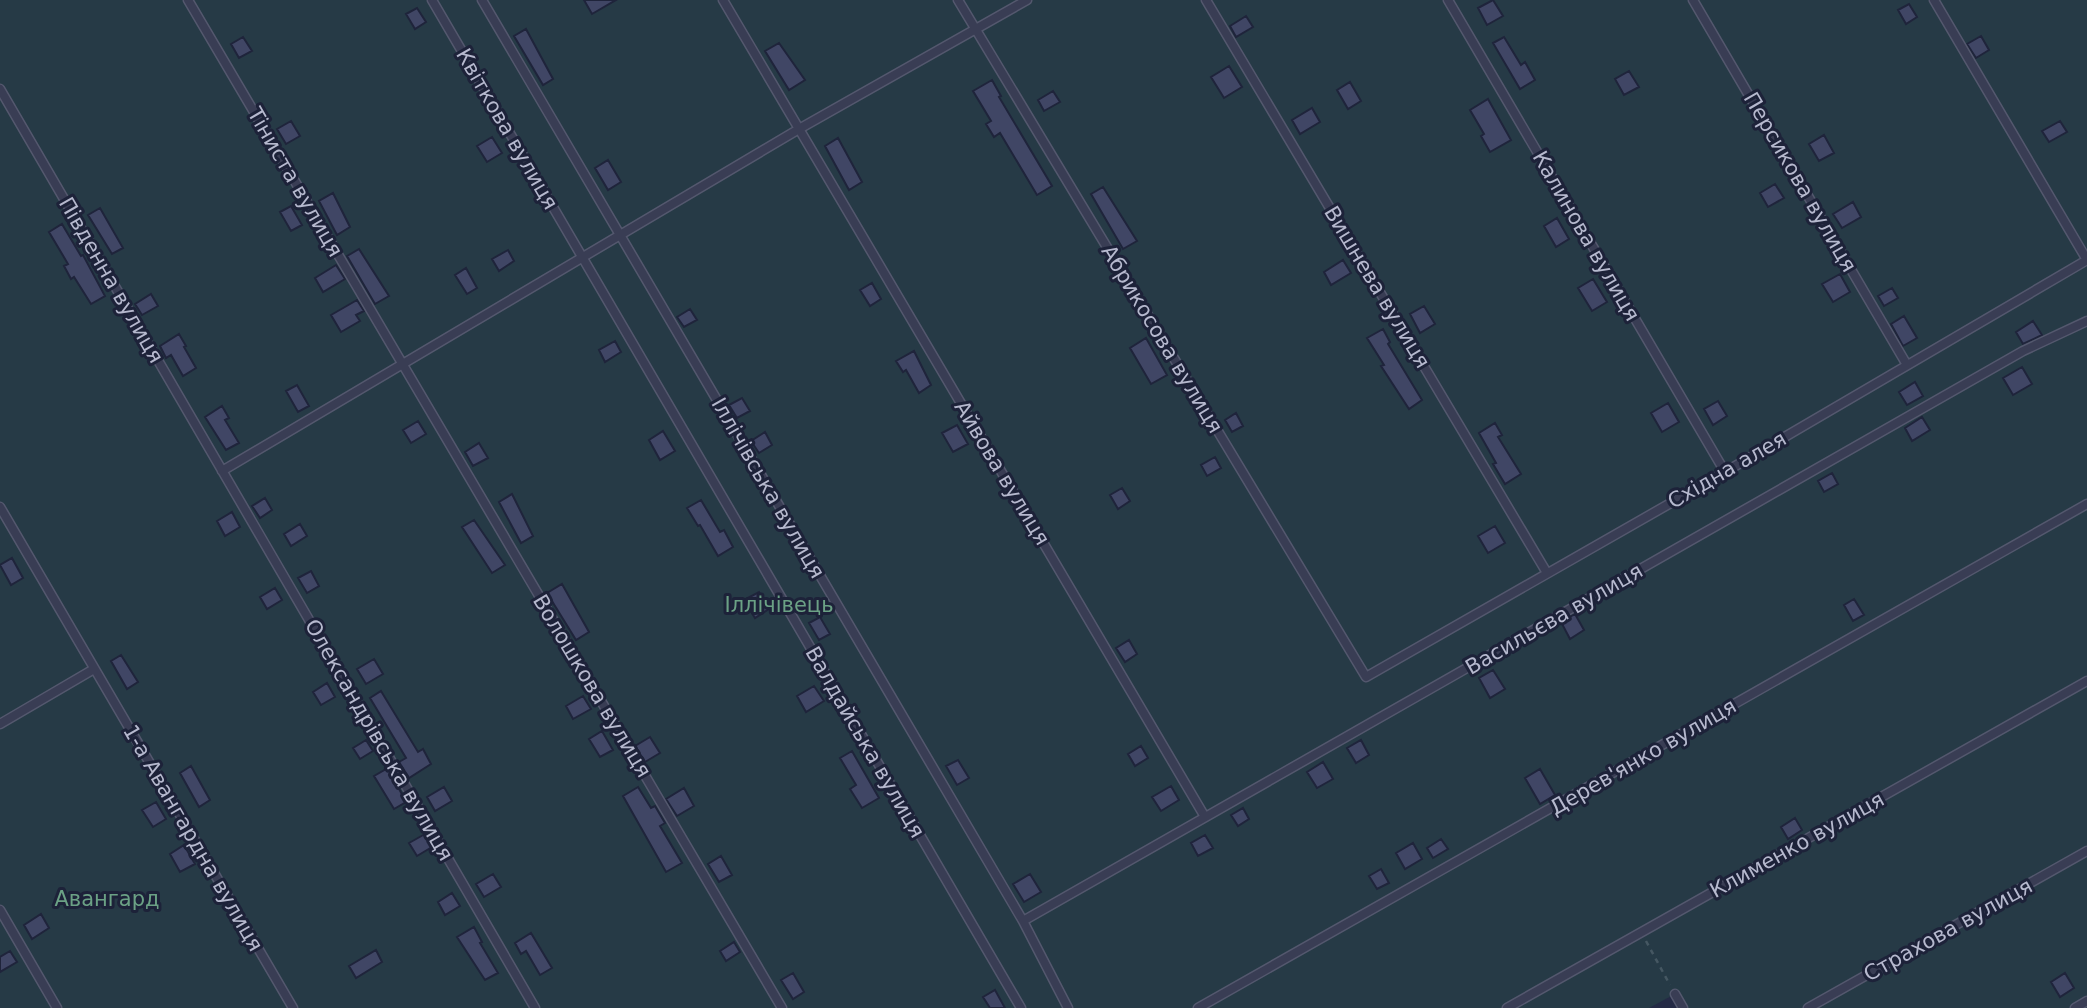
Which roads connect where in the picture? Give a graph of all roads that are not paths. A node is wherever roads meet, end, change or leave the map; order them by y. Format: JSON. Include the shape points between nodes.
{"nodes":[{"id":1,"x":188,"y":0,"type":"edge"},
{"id":2,"x":432,"y":0,"type":"edge"},
{"id":3,"x":482,"y":0,"type":"edge"},
{"id":4,"x":723,"y":0,"type":"edge"},
{"id":5,"x":958,"y":0,"type":"edge"},
{"id":6,"x":1027,"y":0,"type":"edge"},
{"id":7,"x":1206,"y":0,"type":"edge"},
{"id":8,"x":1448,"y":0,"type":"edge"},
{"id":9,"x":1693,"y":0,"type":"edge"},
{"id":10,"x":1934,"y":0,"type":"edge"},
{"id":11,"x":975,"y":30,"type":"junction"},
{"id":12,"x":0,"y":89,"type":"edge"},
{"id":13,"x":799,"y":129,"type":"junction"},
{"id":14,"x":620,"y":235,"type":"junction"},
{"id":15,"x":582,"y":258,"type":"junction"},
{"id":16,"x":2087,"y":260,"type":"edge"},
{"id":17,"x":2087,"y":321,"type":"edge"},
{"id":18,"x":402,"y":364,"type":"junction"},
{"id":19,"x":1907,"y":365,"type":"junction"},
{"id":20,"x":222,"y":471,"type":"junction"},
{"id":21,"x":1725,"y":472,"type":"junction"},
{"id":22,"x":2087,"y":505,"type":"edge"},
{"id":23,"x":0,"y":507,"type":"edge"},
{"id":24,"x":1547,"y":573,"type":"junction"},
{"id":25,"x":94,"y":669,"type":"junction"},
{"id":26,"x":1366,"y":677,"type":"joint"},
{"id":27,"x":2087,"y":681,"type":"edge"},
{"id":28,"x":0,"y":724,"type":"edge"},
{"id":29,"x":1205,"y":817,"type":"junction"},
{"id":30,"x":2087,"y":851,"type":"edge"},
{"id":31,"x":0,"y":910,"type":"edge"},
{"id":32,"x":1023,"y":921,"type":"junction"},
{"id":33,"x":1675,"y":994,"type":"road end"},
{"id":34,"x":2087,"y":1001,"type":"edge"},
{"id":35,"x":57,"y":1008,"type":"edge"},
{"id":36,"x":293,"y":1008,"type":"edge"},
{"id":37,"x":535,"y":1008,"type":"edge"},
{"id":38,"x":782,"y":1008,"type":"edge"},
{"id":39,"x":1021,"y":1008,"type":"edge"},
{"id":40,"x":1068,"y":1008,"type":"edge"},
{"id":41,"x":1198,"y":1008,"type":"edge"},
{"id":42,"x":1507,"y":1008,"type":"edge"},
{"id":43,"x":1683,"y":1008,"type":"edge"},
{"id":44,"x":1808,"y":1008,"type":"edge"},
{"id":45,"x":2075,"y":1008,"type":"edge"}],
"edges":[{"from":1,"to":18,"type":"lane","name":"Тіниста вулиця"},
{"from":2,"to":15,"type":"lane","name":"Квіткова вулиця"},
{"from":3,"to":14,"type":"lane","name":"Іллічівська вулиця"},
{"from":4,"to":13,"type":"lane","name":"Айвова вулиця"},
{"from":5,"to":11,"type":"lane","name":"Абрикосова вулиця"},
{"from":6,"to":11,"type":"lane"},
{"from":7,"to":24,"type":"lane","name":"Вишнева вулиця"},
{"from":8,"to":21,"type":"lane","name":"Калинова вулиця"},
{"from":9,"to":19,"type":"lane","name":"Персикова вулиця"},
{"from":10,"to":16,"type":"lane"},
{"from":11,"to":13,"type":"lane"},
{"from":11,"to":26,"type":"lane","name":"Абрикосова вулиця"},
{"from":12,"to":20,"type":"lane","name":"Південна вулиця"},
{"from":13,"to":14,"type":"lane"},
{"from":13,"to":29,"type":"lane","name":"Айвова вулиця"},
{"from":14,"to":15,"type":"lane"},
{"from":14,"to":32,"type":"lane","name":"Іллічівська вулиця"},
{"from":15,"to":18,"type":"lane"},
{"from":15,"to":39,"type":"lane","name":"Валдайська вулиця"},
{"from":16,"to":19,"type":"lane","name":"Східна алея"},
{"from":17,"to":29,"type":"lane","name":"Васильєва вулиця","via":[[2023,351]]},
{"from":18,"to":20,"type":"lane"},
{"from":18,"to":38,"type":"lane","name":"Волошкова вулиця"},
{"from":19,"to":21,"type":"lane","name":"Східна алея"},
{"from":20,"to":37,"type":"lane","name":"Олександрівська вулиця"},
{"from":21,"to":24,"type":"lane","name":"Східна алея"},
{"from":22,"to":41,"type":"lane","name":"Дерев'янко вулиця"},
{"from":23,"to":25,"type":"lane","name":"1-а Авангардна вулиця"},
{"from":24,"to":26,"type":"lane","name":"Східна алея"},
{"from":25,"to":28,"type":"lane"},
{"from":25,"to":36,"type":"lane","name":"1-а Авангардна вулиця"},
{"from":27,"to":42,"type":"lane","name":"Клименко вулиця"},
{"from":29,"to":32,"type":"lane","name":"Васильєва вулиця"},
{"from":30,"to":44,"type":"lane","name":"Страхова вулиця"},
{"from":31,"to":35,"type":"lane"},
{"from":32,"to":40,"type":"lane","name":"Іллічівська вулиця"},
{"from":33,"to":43,"type":"lane"},
{"from":34,"to":45,"type":"lane"}]}
